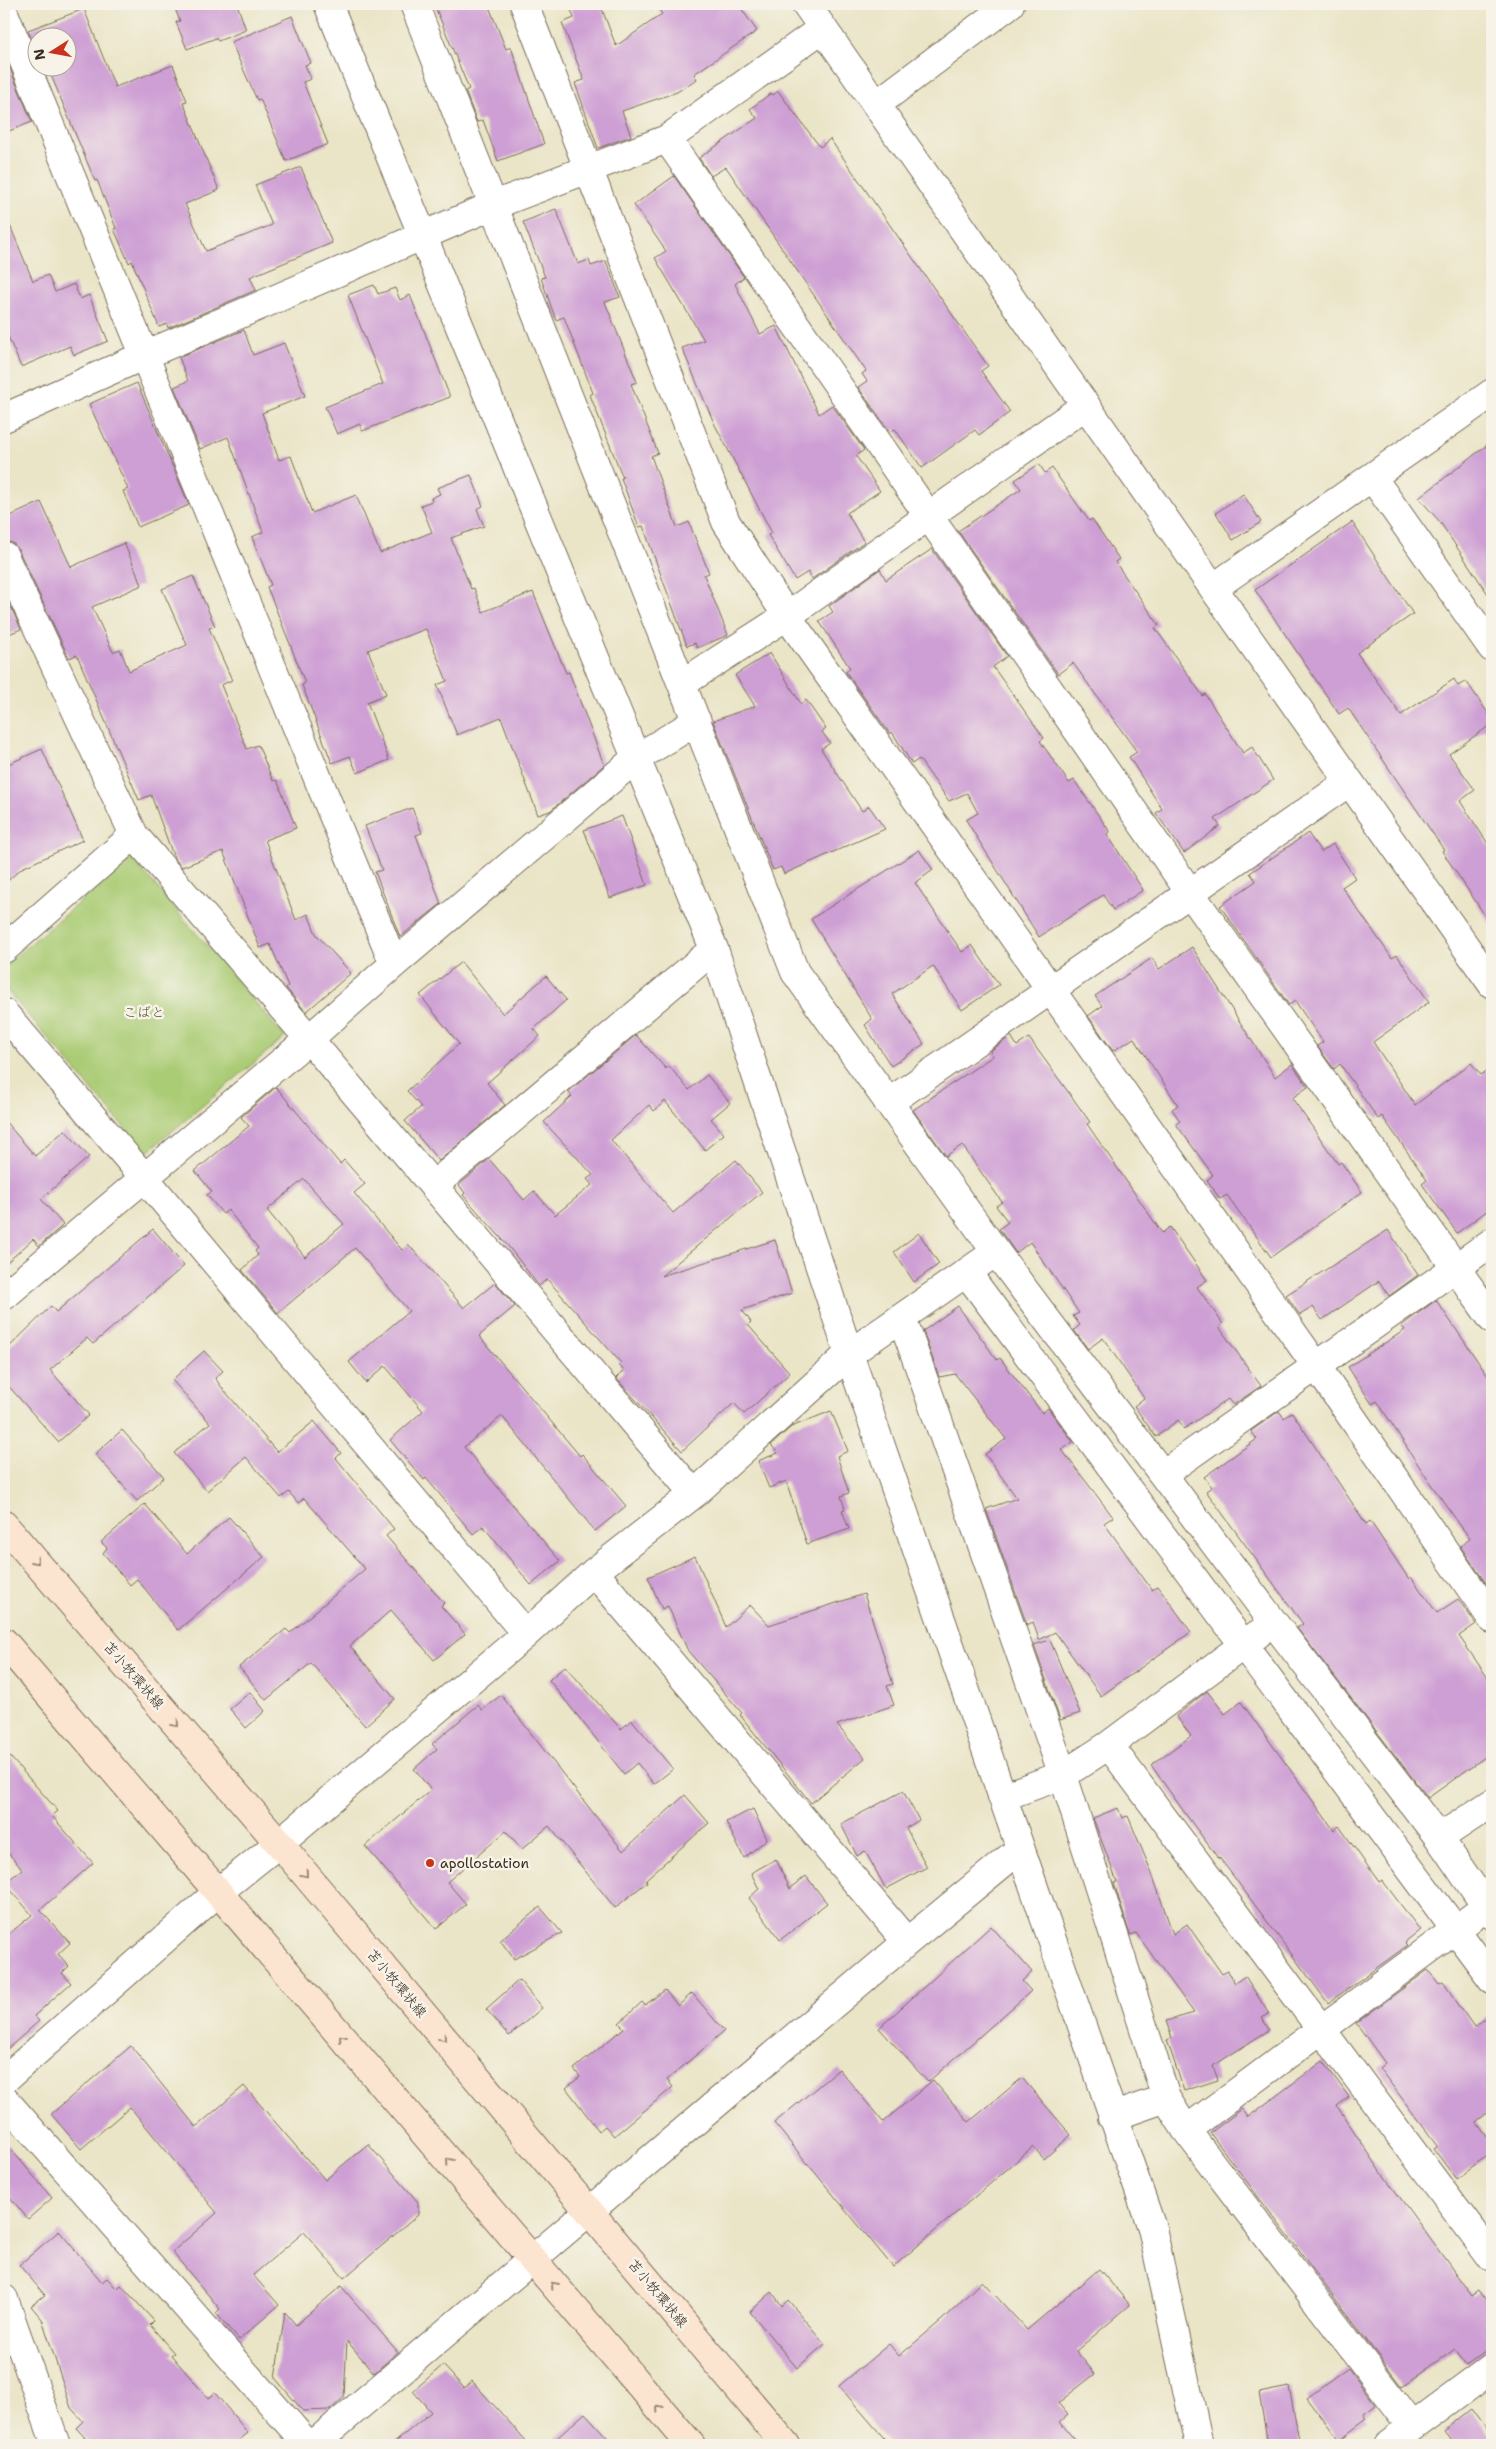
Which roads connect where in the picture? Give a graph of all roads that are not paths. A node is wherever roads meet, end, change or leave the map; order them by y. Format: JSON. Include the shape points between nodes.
{"nodes":[{"id":1,"x":328,"y":4,"type":"edge"},
{"id":2,"x":414,"y":4,"type":"edge"},
{"id":3,"x":524,"y":4,"type":"edge"},
{"id":4,"x":806,"y":4,"type":"edge"},
{"id":5,"x":1010,"y":4,"type":"edge"},
{"id":6,"x":4,"y":13,"type":"edge"},
{"id":7,"x":823,"y":28,"type":"junction"},
{"id":8,"x":877,"y":104,"type":"junction"},
{"id":9,"x":667,"y":139,"type":"junction"},
{"id":10,"x":589,"y":170,"type":"junction"},
{"id":11,"x":494,"y":205,"type":"junction"},
{"id":12,"x":424,"y":235,"type":"junction"},
{"id":13,"x":145,"y":355,"type":"junction"},
{"id":14,"x":1492,"y":393,"type":"edge"},
{"id":15,"x":1086,"y":405,"type":"junction"},
{"id":16,"x":4,"y":418,"type":"edge"},
{"id":17,"x":1372,"y":477,"type":"junction"},
{"id":18,"x":930,"y":515,"type":"junction"},
{"id":19,"x":4,"y":556,"type":"edge"},
{"id":20,"x":1213,"y":588,"type":"junction"},
{"id":21,"x":787,"y":616,"type":"junction"},
{"id":22,"x":1492,"y":648,"type":"edge"},
{"id":23,"x":683,"y":682,"type":"junction"},
{"id":24,"x":697,"y":721,"type":"junction"},
{"id":25,"x":635,"y":759,"type":"junction"},
{"id":26,"x":1350,"y":782,"type":"junction"},
{"id":27,"x":134,"y":835,"type":"junction"},
{"id":28,"x":1192,"y":894,"type":"junction"},
{"id":29,"x":4,"y":949,"type":"edge"},
{"id":30,"x":714,"y":949,"type":"junction"},
{"id":31,"x":394,"y":964,"type":"junction"},
{"id":32,"x":1492,"y":984,"type":"edge"},
{"id":33,"x":1051,"y":990,"type":"junction"},
{"id":34,"x":4,"y":1013,"type":"edge"},
{"id":35,"x":309,"y":1039,"type":"junction"},
{"id":36,"x":888,"y":1103,"type":"junction"},
{"id":37,"x":144,"y":1176,"type":"junction"},
{"id":38,"x":434,"y":1186,"type":"junction"},
{"id":39,"x":1492,"y":1242,"type":"edge"},
{"id":40,"x":996,"y":1252,"type":"junction"},
{"id":41,"x":1456,"y":1268,"type":"junction"},
{"id":42,"x":966,"y":1272,"type":"junction"},
{"id":43,"x":4,"y":1296,"type":"edge"},
{"id":44,"x":902,"y":1318,"type":"junction"},
{"id":45,"x":1492,"y":1318,"type":"edge"},
{"id":46,"x":849,"y":1354,"type":"junction"},
{"id":47,"x":1317,"y":1366,"type":"junction"},
{"id":48,"x":1163,"y":1474,"type":"junction"},
{"id":49,"x":694,"y":1494,"type":"junction"},
{"id":50,"x":4,"y":1525,"type":"edge"},
{"id":51,"x":594,"y":1572,"type":"junction"},
{"id":52,"x":1492,"y":1619,"type":"edge"},
{"id":53,"x":1274,"y":1623,"type":"junction"},
{"id":54,"x":526,"y":1634,"type":"junction"},
{"id":55,"x":4,"y":1642,"type":"edge"},
{"id":56,"x":1243,"y":1645,"type":"junction"},
{"id":57,"x":1109,"y":1744,"type":"junction"},
{"id":58,"x":1063,"y":1775,"type":"junction"},
{"id":59,"x":1002,"y":1797,"type":"junction"},
{"id":60,"x":1492,"y":1803,"type":"edge"},
{"id":61,"x":1439,"y":1838,"type":"junction"},
{"id":62,"x":279,"y":1843,"type":"junction"},
{"id":63,"x":1020,"y":1849,"type":"junction"},
{"id":64,"x":216,"y":1893,"type":"junction"},
{"id":65,"x":1489,"y":1911,"type":"edge"},
{"id":66,"x":1455,"y":1930,"type":"junction"},
{"id":67,"x":907,"y":1942,"type":"junction"},
{"id":68,"x":1492,"y":1980,"type":"edge"},
{"id":69,"x":1322,"y":2030,"type":"junction"},
{"id":70,"x":4,"y":2080,"type":"edge"},
{"id":71,"x":1166,"y":2098,"type":"junction"},
{"id":72,"x":4,"y":2099,"type":"edge"},
{"id":73,"x":1112,"y":2117,"type":"junction"},
{"id":74,"x":1186,"y":2130,"type":"junction"},
{"id":75,"x":589,"y":2211,"type":"junction"},
{"id":76,"x":1492,"y":2258,"type":"edge"},
{"id":77,"x":533,"y":2260,"type":"junction"},
{"id":78,"x":4,"y":2299,"type":"edge"},
{"id":79,"x":1492,"y":2368,"type":"edge"},
{"id":80,"x":1412,"y":2426,"type":"junction"},
{"id":81,"x":56,"y":2445,"type":"edge"},
{"id":82,"x":308,"y":2445,"type":"edge"},
{"id":83,"x":313,"y":2445,"type":"edge"},
{"id":84,"x":691,"y":2445,"type":"edge"},
{"id":85,"x":786,"y":2445,"type":"edge"},
{"id":86,"x":1199,"y":2445,"type":"edge"},
{"id":87,"x":1388,"y":2445,"type":"edge"}],
"edges":[{"from":1,"to":12,"type":"street"},
{"from":2,"to":11,"type":"street"},
{"from":3,"to":10,"type":"street"},
{"from":4,"to":7,"type":"street"},
{"from":5,"to":8,"type":"street"},
{"from":6,"to":13,"type":"street"},
{"from":7,"to":8,"type":"street"},
{"from":7,"to":9,"type":"street"},
{"from":8,"to":15,"type":"street"},
{"from":9,"to":10,"type":"street"},
{"from":9,"to":18,"type":"street"},
{"from":10,"to":11,"type":"street"},
{"from":10,"to":21,"type":"street","via":[[726,522]]},
{"from":11,"to":12,"type":"street"},
{"from":11,"to":23,"type":"street"},
{"from":12,"to":13,"type":"street"},
{"from":12,"to":25,"type":"street"},
{"from":13,"to":16,"type":"street"},
{"from":13,"to":31,"type":"street"},
{"from":14,"to":17,"type":"street"},
{"from":15,"to":18,"type":"street"},
{"from":15,"to":20,"type":"street"},
{"from":17,"to":20,"type":"street"},
{"from":17,"to":22,"type":"street"},
{"from":18,"to":21,"type":"street"},
{"from":18,"to":28,"type":"street"},
{"from":19,"to":27,"type":"street"},
{"from":20,"to":26,"type":"street"},
{"from":21,"to":23,"type":"street"},
{"from":21,"to":33,"type":"street"},
{"from":23,"to":24,"type":"street"},
{"from":24,"to":25,"type":"street"},
{"from":24,"to":36,"type":"street","via":[[795,972]]},
{"from":25,"to":30,"type":"street"},
{"from":25,"to":31,"type":"street"},
{"from":26,"to":28,"type":"street"},
{"from":26,"to":32,"type":"street"},
{"from":27,"to":29,"type":"street"},
{"from":27,"to":35,"type":"street"},
{"from":28,"to":33,"type":"street"},
{"from":28,"to":41,"type":"street"},
{"from":30,"to":38,"type":"street"},
{"from":30,"to":46,"type":"street"},
{"from":31,"to":35,"type":"street"},
{"from":33,"to":36,"type":"street"},
{"from":33,"to":47,"type":"street"},
{"from":34,"to":37,"type":"street"},
{"from":35,"to":37,"type":"street"},
{"from":35,"to":38,"type":"street"},
{"from":36,"to":40,"type":"street"},
{"from":37,"to":43,"type":"street"},
{"from":37,"to":54,"type":"street"},
{"from":38,"to":49,"type":"street"},
{"from":39,"to":41,"type":"street"},
{"from":40,"to":42,"type":"street"},
{"from":40,"to":48,"type":"street"},
{"from":41,"to":45,"type":"street"},
{"from":41,"to":47,"type":"street"},
{"from":42,"to":44,"type":"street"},
{"from":42,"to":56,"type":"street"},
{"from":44,"to":46,"type":"street"},
{"from":44,"to":58,"type":"street"},
{"from":46,"to":49,"type":"street"},
{"from":46,"to":59,"type":"street"},
{"from":47,"to":48,"type":"street"},
{"from":47,"to":52,"type":"street"},
{"from":48,"to":53,"type":"street"},
{"from":49,"to":51,"type":"street"},
{"from":50,"to":62,"type":"main road","name":"苫小牧環状線","one_way":true},
{"from":51,"to":54,"type":"street"},
{"from":51,"to":67,"type":"street"},
{"from":53,"to":56,"type":"street"},
{"from":53,"to":61,"type":"street"},
{"from":54,"to":62,"type":"street"},
{"from":55,"to":64,"type":"main road"},
{"from":56,"to":57,"type":"street"},
{"from":56,"to":66,"type":"street"},
{"from":57,"to":58,"type":"street"},
{"from":57,"to":69,"type":"street"},
{"from":58,"to":59,"type":"street"},
{"from":58,"to":71,"type":"street"},
{"from":59,"to":63,"type":"street"},
{"from":60,"to":61,"type":"street"},
{"from":61,"to":65,"type":"street"},
{"from":62,"to":64,"type":"street"},
{"from":62,"to":75,"type":"main road","name":"苫小牧環状線","one_way":true},
{"from":63,"to":67,"type":"street"},
{"from":63,"to":73,"type":"street"},
{"from":64,"to":70,"type":"street"},
{"from":77,"to":64,"type":"main road","one_way":true},
{"from":65,"to":66,"type":"street"},
{"from":66,"to":68,"type":"street"},
{"from":66,"to":69,"type":"street"},
{"from":67,"to":75,"type":"street"},
{"from":69,"to":74,"type":"street"},
{"from":69,"to":76,"type":"street"},
{"from":71,"to":73,"type":"street"},
{"from":71,"to":74,"type":"street"},
{"from":72,"to":82,"type":"street"},
{"from":73,"to":86,"type":"street","via":[[1152,2228]]},
{"from":74,"to":80,"type":"street"},
{"from":75,"to":77,"type":"street"},
{"from":75,"to":85,"type":"main road","name":"苫小牧環状線"},
{"from":77,"to":83,"type":"street"},
{"from":84,"to":77,"type":"main road","one_way":true},
{"from":78,"to":81,"type":"street"},
{"from":79,"to":80,"type":"street"},
{"from":80,"to":87,"type":"street"}]}
